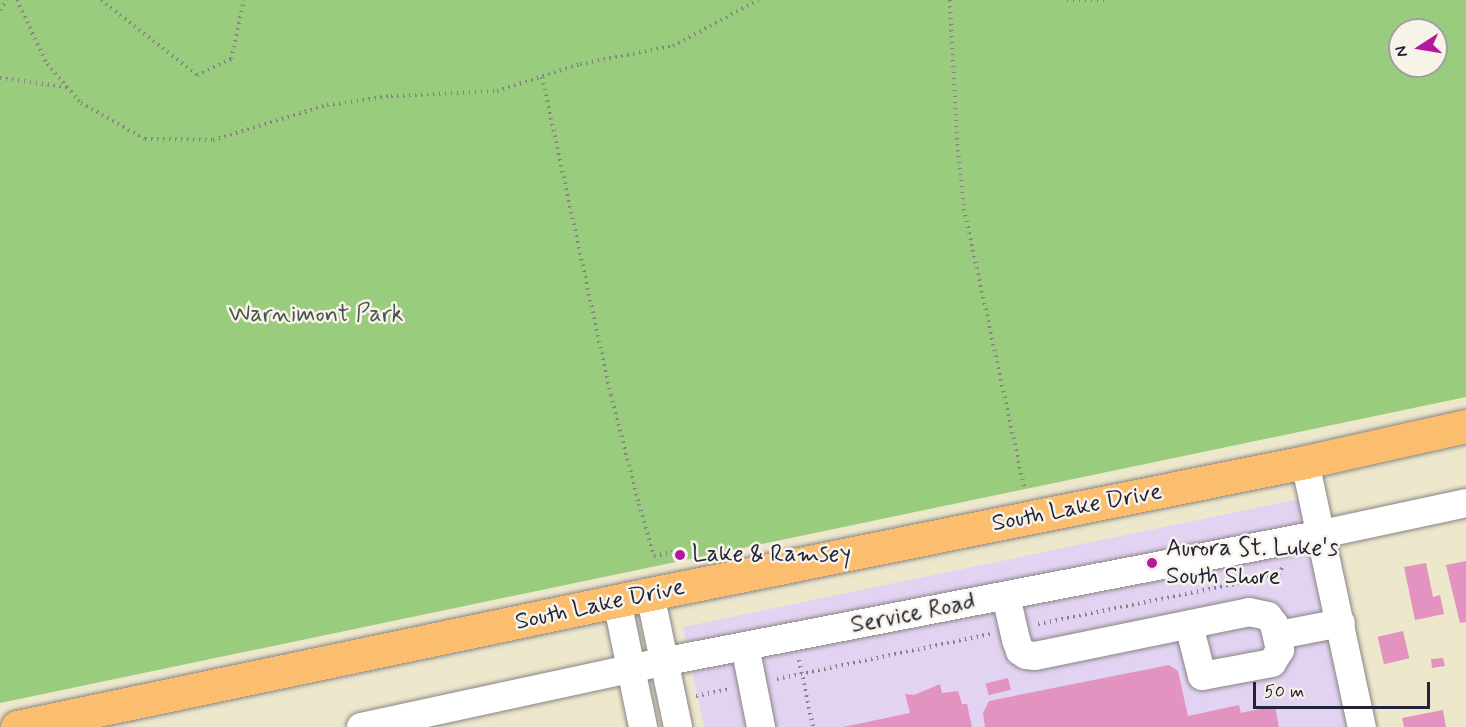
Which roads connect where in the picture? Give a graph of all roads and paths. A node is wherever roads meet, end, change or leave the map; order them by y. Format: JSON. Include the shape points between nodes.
{"nodes":[{"id":1,"x":7,"y":0,"type":"edge"},
{"id":2,"x":17,"y":0,"type":"edge"},
{"id":3,"x":100,"y":0,"type":"edge"},
{"id":4,"x":244,"y":0,"type":"edge"},
{"id":5,"x":758,"y":0,"type":"edge"},
{"id":6,"x":950,"y":0,"type":"edge"},
{"id":7,"x":1067,"y":0,"type":"edge"},
{"id":8,"x":1107,"y":0,"type":"edge"},
{"id":9,"x":0,"y":10,"type":"edge"},
{"id":10,"x":542,"y":77,"type":"junction"},
{"id":11,"x":0,"y":78,"type":"edge"},
{"id":12,"x":68,"y":87,"type":"junction"},
{"id":13,"x":1466,"y":426,"type":"edge"},
{"id":14,"x":1305,"y":462,"type":"junction"},
{"id":15,"x":1024,"y":487,"type":"dead end"},
{"id":16,"x":1466,"y":503,"type":"edge"},
{"id":17,"x":1322,"y":534,"type":"junction"},
{"id":18,"x":673,"y":552,"type":"dead end"},
{"id":19,"x":1284,"y":564,"type":"dead end"},
{"id":20,"x":650,"y":594,"type":"junction"},
{"id":21,"x":1006,"y":596,"type":"junction"},
{"id":22,"x":617,"y":601,"type":"junction"},
{"id":23,"x":1341,"y":623,"type":"junction"},
{"id":24,"x":1189,"y":625,"type":"junction"},
{"id":25,"x":1031,"y":626,"type":"dead end"},
{"id":26,"x":992,"y":634,"type":"dead end"},
{"id":27,"x":1279,"y":635,"type":"junction"},
{"id":28,"x":745,"y":646,"type":"junction"},
{"id":29,"x":797,"y":652,"type":"dead end"},
{"id":30,"x":664,"y":662,"type":"junction"},
{"id":31,"x":631,"y":669,"type":"junction"},
{"id":32,"x":802,"y":674,"type":"junction"},
{"id":33,"x":736,"y":688,"type":"dead end"},
{"id":34,"x":696,"y":696,"type":"dead end"},
{"id":35,"x":17,"y":727,"type":"edge"},
{"id":36,"x":361,"y":727,"type":"edge"},
{"id":37,"x":643,"y":727,"type":"edge"},
{"id":38,"x":678,"y":727,"type":"edge"},
{"id":39,"x":761,"y":727,"type":"edge"},
{"id":40,"x":813,"y":727,"type":"edge"},
{"id":41,"x":1362,"y":727,"type":"edge"}],
"edges":[{"from":1,"to":9,"type":"path"},
{"from":2,"to":12,"type":"path","via":[[47,64]]},
{"from":3,"to":4,"type":"path","via":[[197,75],[231,59]]},
{"from":5,"to":10,"type":"path","via":[[673,46],[580,64]]},
{"from":6,"to":15,"type":"path","via":[[964,209]]},
{"from":7,"to":8,"type":"path"},
{"from":10,"to":12,"type":"path","via":[[497,91],[391,96],[327,105],[213,140],[145,139],[81,103]]},
{"from":10,"to":18,"type":"path","via":[[604,364],[639,504],[654,556]]},
{"from":11,"to":12,"type":"path"},
{"from":13,"to":14,"type":"main road","name":"South Lake Drive"},
{"from":14,"to":17,"type":"street"},
{"from":14,"to":20,"type":"main road","name":"South Lake Drive"},
{"from":16,"to":17,"type":"street","name":"Service Road"},
{"from":17,"to":21,"type":"street","name":"Service Road"},
{"from":17,"to":23,"type":"street"},
{"from":19,"to":25,"type":"path","via":[[1279,574]]},
{"from":20,"to":22,"type":"main road","name":"South Lake Drive"},
{"from":20,"to":30,"type":"street"},
{"from":21,"to":24,"type":"street","via":[[1016,640],[1026,655]]},
{"from":21,"to":28,"type":"street","name":"Service Road"},
{"from":22,"to":31,"type":"street"},
{"from":22,"to":35,"type":"main road","name":"South Lake Drive"},
{"from":23,"to":27,"type":"street"},
{"from":23,"to":41,"type":"street"},
{"from":24,"to":27,"type":"street","via":[[1259,612],[1268,616]]},
{"from":24,"to":27,"type":"street","via":[[1202,676],[1272,663],[1280,650]]},
{"from":26,"to":32,"type":"path"},
{"from":28,"to":30,"type":"street","name":"Service Road"},
{"from":28,"to":39,"type":"street"},
{"from":29,"to":32,"type":"path"},
{"from":30,"to":31,"type":"street","name":"Service Road"},
{"from":30,"to":38,"type":"street"},
{"from":31,"to":36,"type":"street","name":"Service Road"},
{"from":31,"to":37,"type":"street"},
{"from":32,"to":40,"type":"path"},
{"from":33,"to":34,"type":"path"}]}
